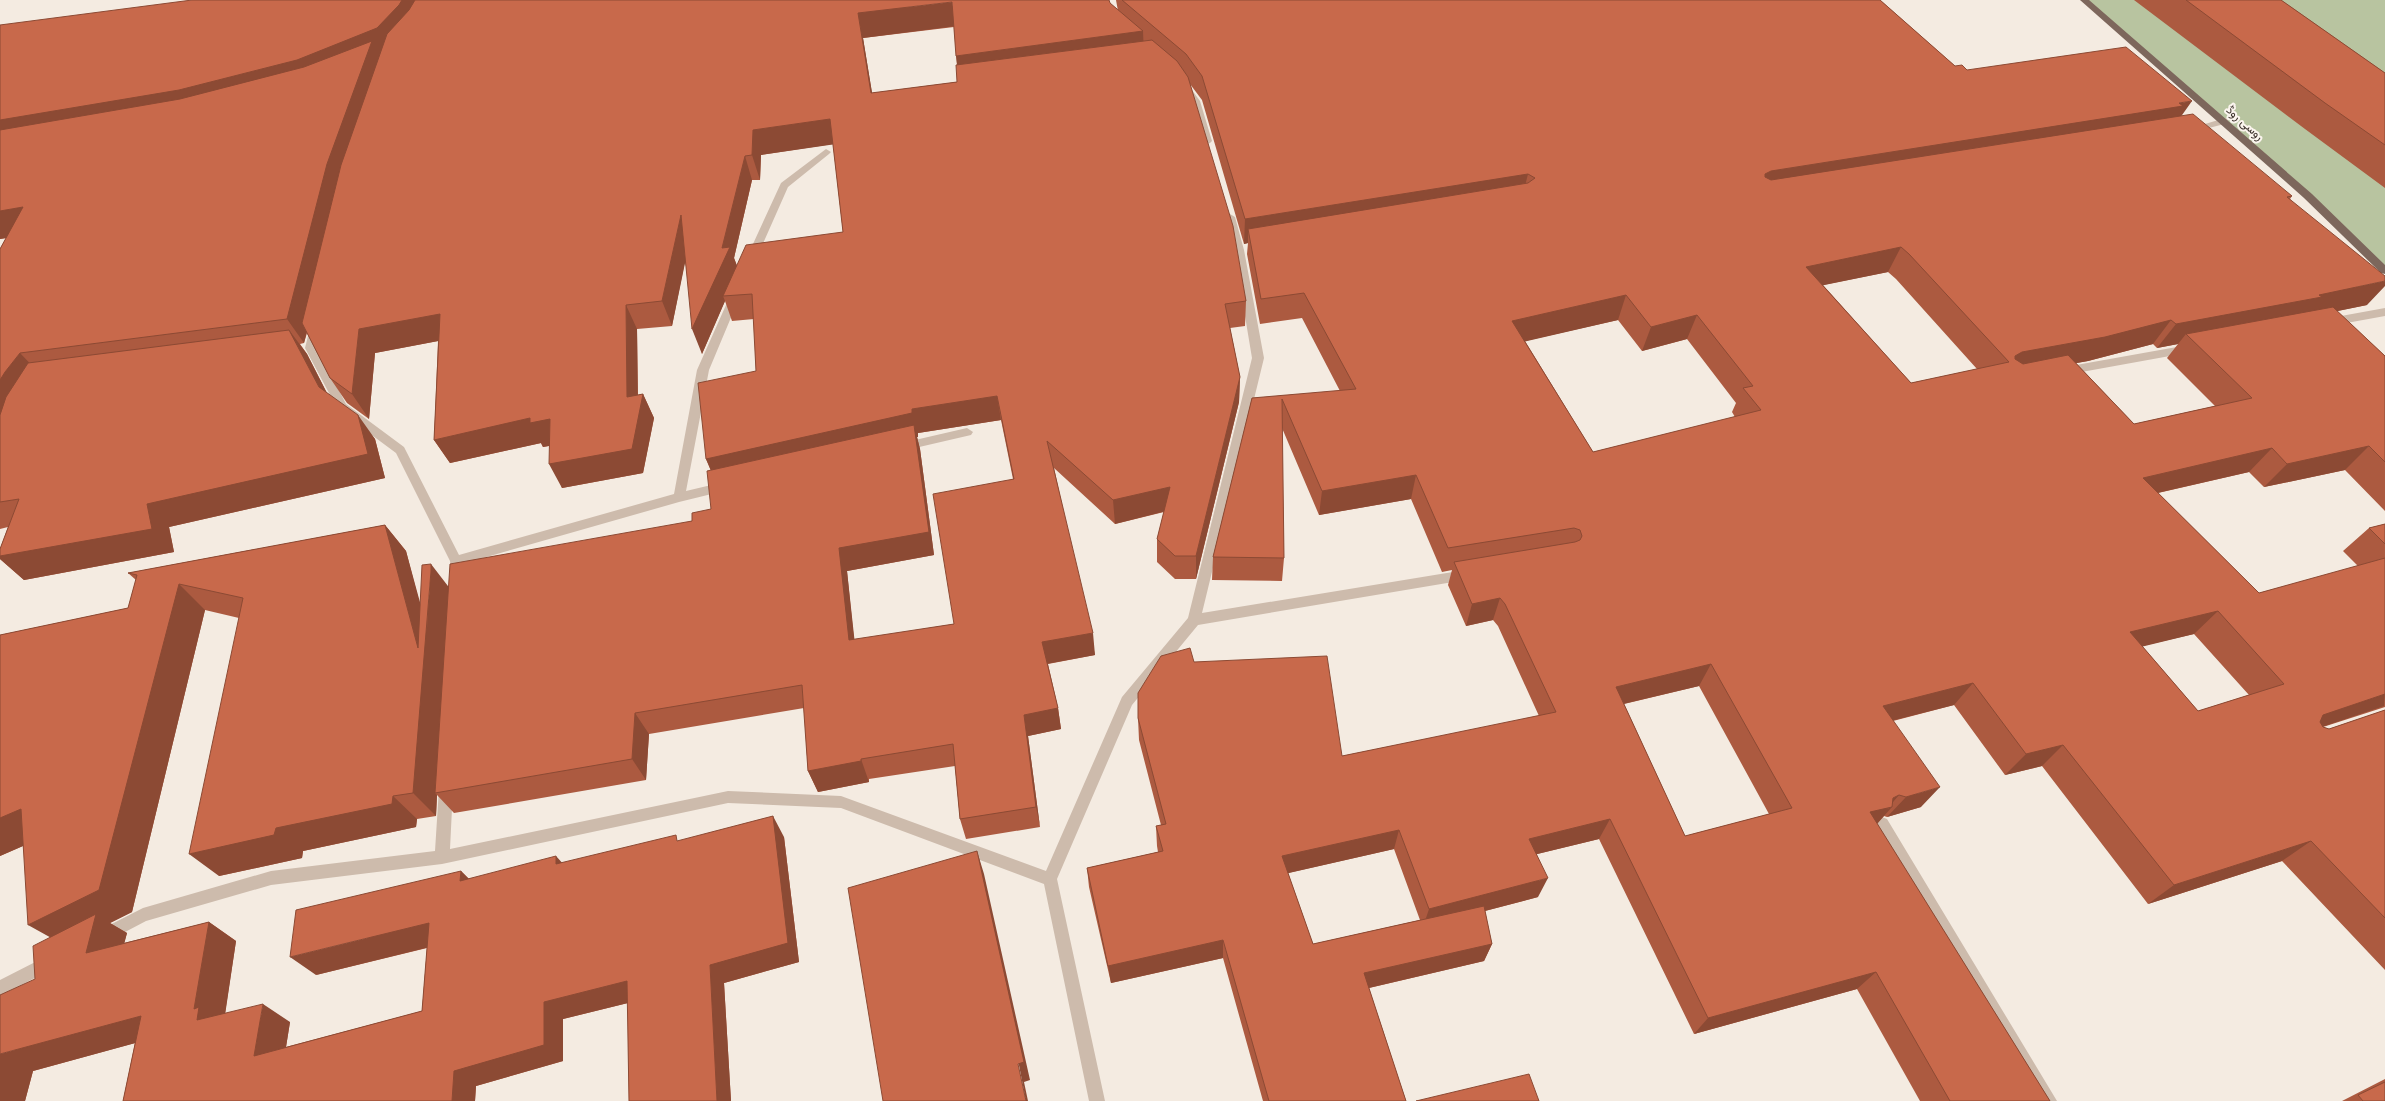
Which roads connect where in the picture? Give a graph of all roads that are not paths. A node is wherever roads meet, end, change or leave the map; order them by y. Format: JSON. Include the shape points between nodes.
{"nodes":[{"id":1,"x":2084,"y":0,"type":"edge"},
{"id":2,"x":1175,"y":76,"type":"edge"},
{"id":3,"x":2224,"y":121,"type":"junction"},
{"id":4,"x":2180,"y":133,"type":"edge"},
{"id":5,"x":826,"y":152,"type":"dead end"},
{"id":6,"x":1212,"y":157,"type":"edge"},
{"id":7,"x":1225,"y":203,"type":"edge"},
{"id":8,"x":750,"y":264,"type":"edge"},
{"id":9,"x":2385,"y":271,"type":"edge"},
{"id":10,"x":742,"y":282,"type":"edge"},
{"id":11,"x":2385,"y":312,"type":"edge"},
{"id":12,"x":317,"y":320,"type":"edge"},
{"id":13,"x":2317,"y":325,"type":"edge"},
{"id":14,"x":2200,"y":346,"type":"edge"},
{"id":15,"x":2054,"y":373,"type":"edge"},
{"id":16,"x":966,"y":432,"type":"dead end"},
{"id":17,"x":890,"y":450,"type":"edge"},
{"id":18,"x":736,"y":484,"type":"edge"},
{"id":19,"x":679,"y":497,"type":"junction"},
{"id":20,"x":456,"y":561,"type":"junction"},
{"id":21,"x":1478,"y":573,"type":"edge"},
{"id":22,"x":458,"y":588,"type":"edge"},
{"id":23,"x":1194,"y":620,"type":"junction"},
{"id":24,"x":447,"y":780,"type":"edge"},
{"id":25,"x":1882,"y":824,"type":"edge"},
{"id":26,"x":442,"y":857,"type":"junction"},
{"id":27,"x":1050,"y":879,"type":"junction"},
{"id":28,"x":92,"y":941,"type":"edge"},
{"id":29,"x":59,"y":958,"type":"edge"},
{"id":30,"x":0,"y":988,"type":"edge"},
{"id":31,"x":1092,"y":1100,"type":"edge"},
{"id":32,"x":2049,"y":1101,"type":"edge"}],
"edges":[{"from":1,"to":3,"type":"main road","name":"روسی روڈ"},
{"from":2,"to":6,"type":"street","via":[[1196,101]]},
{"from":3,"to":4,"type":"street"},
{"from":3,"to":9,"type":"main road","name":"روسی روڈ"},
{"from":5,"to":8,"type":"street","via":[[784,184]]},
{"from":7,"to":23,"type":"street","via":[[1244,249],[1258,358]]},
{"from":10,"to":19,"type":"street","via":[[703,370]]},
{"from":11,"to":13,"type":"street"},
{"from":12,"to":20,"type":"street","via":[[306,348],[342,408],[400,450]]},
{"from":14,"to":15,"type":"street"},
{"from":16,"to":17,"type":"street"},
{"from":18,"to":19,"type":"street"},
{"from":19,"to":20,"type":"street"},
{"from":20,"to":22,"type":"street"},
{"from":21,"to":23,"type":"street"},
{"from":23,"to":27,"type":"street","via":[[1127,701]]},
{"from":24,"to":26,"type":"street"},
{"from":25,"to":32,"type":"street"},
{"from":26,"to":27,"type":"street","via":[[728,797],[841,802]]},
{"from":26,"to":28,"type":"street","via":[[271,878],[143,915]]},
{"from":27,"to":31,"type":"street"},
{"from":29,"to":30,"type":"street"}]}
